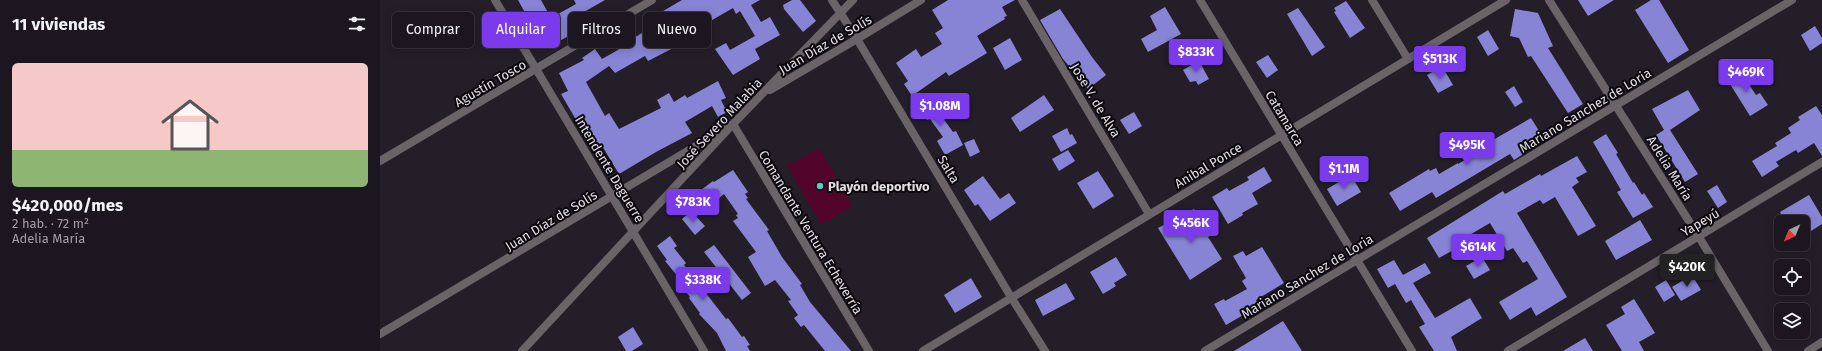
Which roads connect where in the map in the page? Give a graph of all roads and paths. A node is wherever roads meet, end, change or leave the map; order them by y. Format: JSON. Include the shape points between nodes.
{"nodes":[{"id":1,"x":495,"y":0,"type":"edge"},
{"id":2,"x":652,"y":0,"type":"edge"},
{"id":3,"x":832,"y":0,"type":"edge"},
{"id":4,"x":853,"y":0,"type":"edge"},
{"id":5,"x":920,"y":0,"type":"edge"},
{"id":6,"x":1022,"y":0,"type":"edge"},
{"id":7,"x":1200,"y":0,"type":"edge"},
{"id":8,"x":1372,"y":0,"type":"edge"},
{"id":9,"x":1506,"y":0,"type":"edge"},
{"id":10,"x":1549,"y":0,"type":"edge"},
{"id":11,"x":1792,"y":0,"type":"edge"},
{"id":12,"x":840,"y":14,"type":"junction"},
{"id":13,"x":857,"y":39,"type":"junction"},
{"id":14,"x":1408,"y":59,"type":"junction"},
{"id":15,"x":537,"y":69,"type":"junction"},
{"id":16,"x":762,"y":94,"type":"junction"},
{"id":17,"x":1616,"y":106,"type":"junction"},
{"id":18,"x":733,"y":124,"type":"junction"},
{"id":19,"x":1281,"y":135,"type":"junction"},
{"id":20,"x":380,"y":161,"type":"edge"},
{"id":21,"x":1822,"y":162,"type":"edge"},
{"id":22,"x":612,"y":197,"type":"junction"},
{"id":23,"x":1149,"y":214,"type":"junction"},
{"id":24,"x":633,"y":232,"type":"junction"},
{"id":25,"x":1699,"y":237,"type":"junction"},
{"id":26,"x":1357,"y":260,"type":"junction"},
{"id":27,"x":1011,"y":297,"type":"junction"},
{"id":28,"x":380,"y":334,"type":"edge"},
{"id":29,"x":1822,"y":342,"type":"edge"},
{"id":30,"x":522,"y":351,"type":"edge"},
{"id":31,"x":704,"y":351,"type":"edge"},
{"id":32,"x":869,"y":351,"type":"edge"},
{"id":33,"x":923,"y":351,"type":"edge"},
{"id":34,"x":1045,"y":351,"type":"edge"},
{"id":35,"x":1205,"y":351,"type":"edge"},
{"id":36,"x":1412,"y":351,"type":"edge"},
{"id":37,"x":1508,"y":351,"type":"edge"},
{"id":38,"x":1768,"y":351,"type":"edge"},
{"id":39,"x":1808,"y":351,"type":"edge"}],
"edges":[{"from":1,"to":15,"type":"street","name":"Intendente Daguerre"},
{"from":2,"to":15,"type":"street","name":"Agustín Tosco"},
{"from":3,"to":12,"type":"street","name":"Salta"},
{"from":4,"to":12,"type":"street","name":"José Severo Malabia"},
{"from":5,"to":13,"type":"street","name":"Juan Díaz de Solís"},
{"from":6,"to":23,"type":"street","name":"Jose V. de Alva"},
{"from":7,"to":19,"type":"street","name":"Catamarca"},
{"from":8,"to":14,"type":"street"},
{"from":9,"to":14,"type":"street","name":"Anibal Ponce"},
{"from":10,"to":17,"type":"street","name":"Adelia María"},
{"from":11,"to":17,"type":"street","name":"Mariano Sanchez de Loria"},
{"from":12,"to":13,"type":"street","name":"Salta"},
{"from":12,"to":16,"type":"street","name":"José Severo Malabia"},
{"from":13,"to":16,"type":"street","name":"Juan Díaz de Solís"},
{"from":13,"to":27,"type":"street","name":"Salta"},
{"from":14,"to":19,"type":"street","name":"Anibal Ponce"},
{"from":15,"to":20,"type":"street","name":"Agustín Tosco"},
{"from":15,"to":22,"type":"street","name":"Intendente Daguerre"},
{"from":16,"to":18,"type":"street","name":"José Severo Malabia"},
{"from":17,"to":25,"type":"street","name":"Adelia María"},
{"from":17,"to":26,"type":"street","name":"Mariano Sanchez de Loria"},
{"from":18,"to":22,"type":"street","name":"Juan Díaz de Solís"},
{"from":18,"to":24,"type":"street","name":"José Severo Malabia"},
{"from":18,"to":32,"type":"street","name":"Comandante Ventura Echeverría"},
{"from":19,"to":23,"type":"street","name":"Anibal Ponce"},
{"from":19,"to":26,"type":"street","name":"Catamarca"},
{"from":21,"to":25,"type":"street","name":"Yapeyú"},
{"from":22,"to":24,"type":"street","name":"Intendente Daguerre"},
{"from":22,"to":28,"type":"street","name":"Juan Díaz de Solís"},
{"from":23,"to":27,"type":"street","name":"Anibal Ponce"},
{"from":24,"to":30,"type":"street","name":"José Severo Malabia"},
{"from":24,"to":31,"type":"street","name":"Intendente Daguerre"},
{"from":25,"to":37,"type":"street","name":"Yapeyú"},
{"from":25,"to":38,"type":"street","name":"Adelia María"},
{"from":26,"to":35,"type":"street","name":"Mariano Sanchez de Loria"},
{"from":26,"to":36,"type":"street","name":"Catamarca"},
{"from":27,"to":33,"type":"street","name":"Anibal Ponce"},
{"from":27,"to":34,"type":"street","name":"Salta"},
{"from":29,"to":39,"type":"street"}]}
